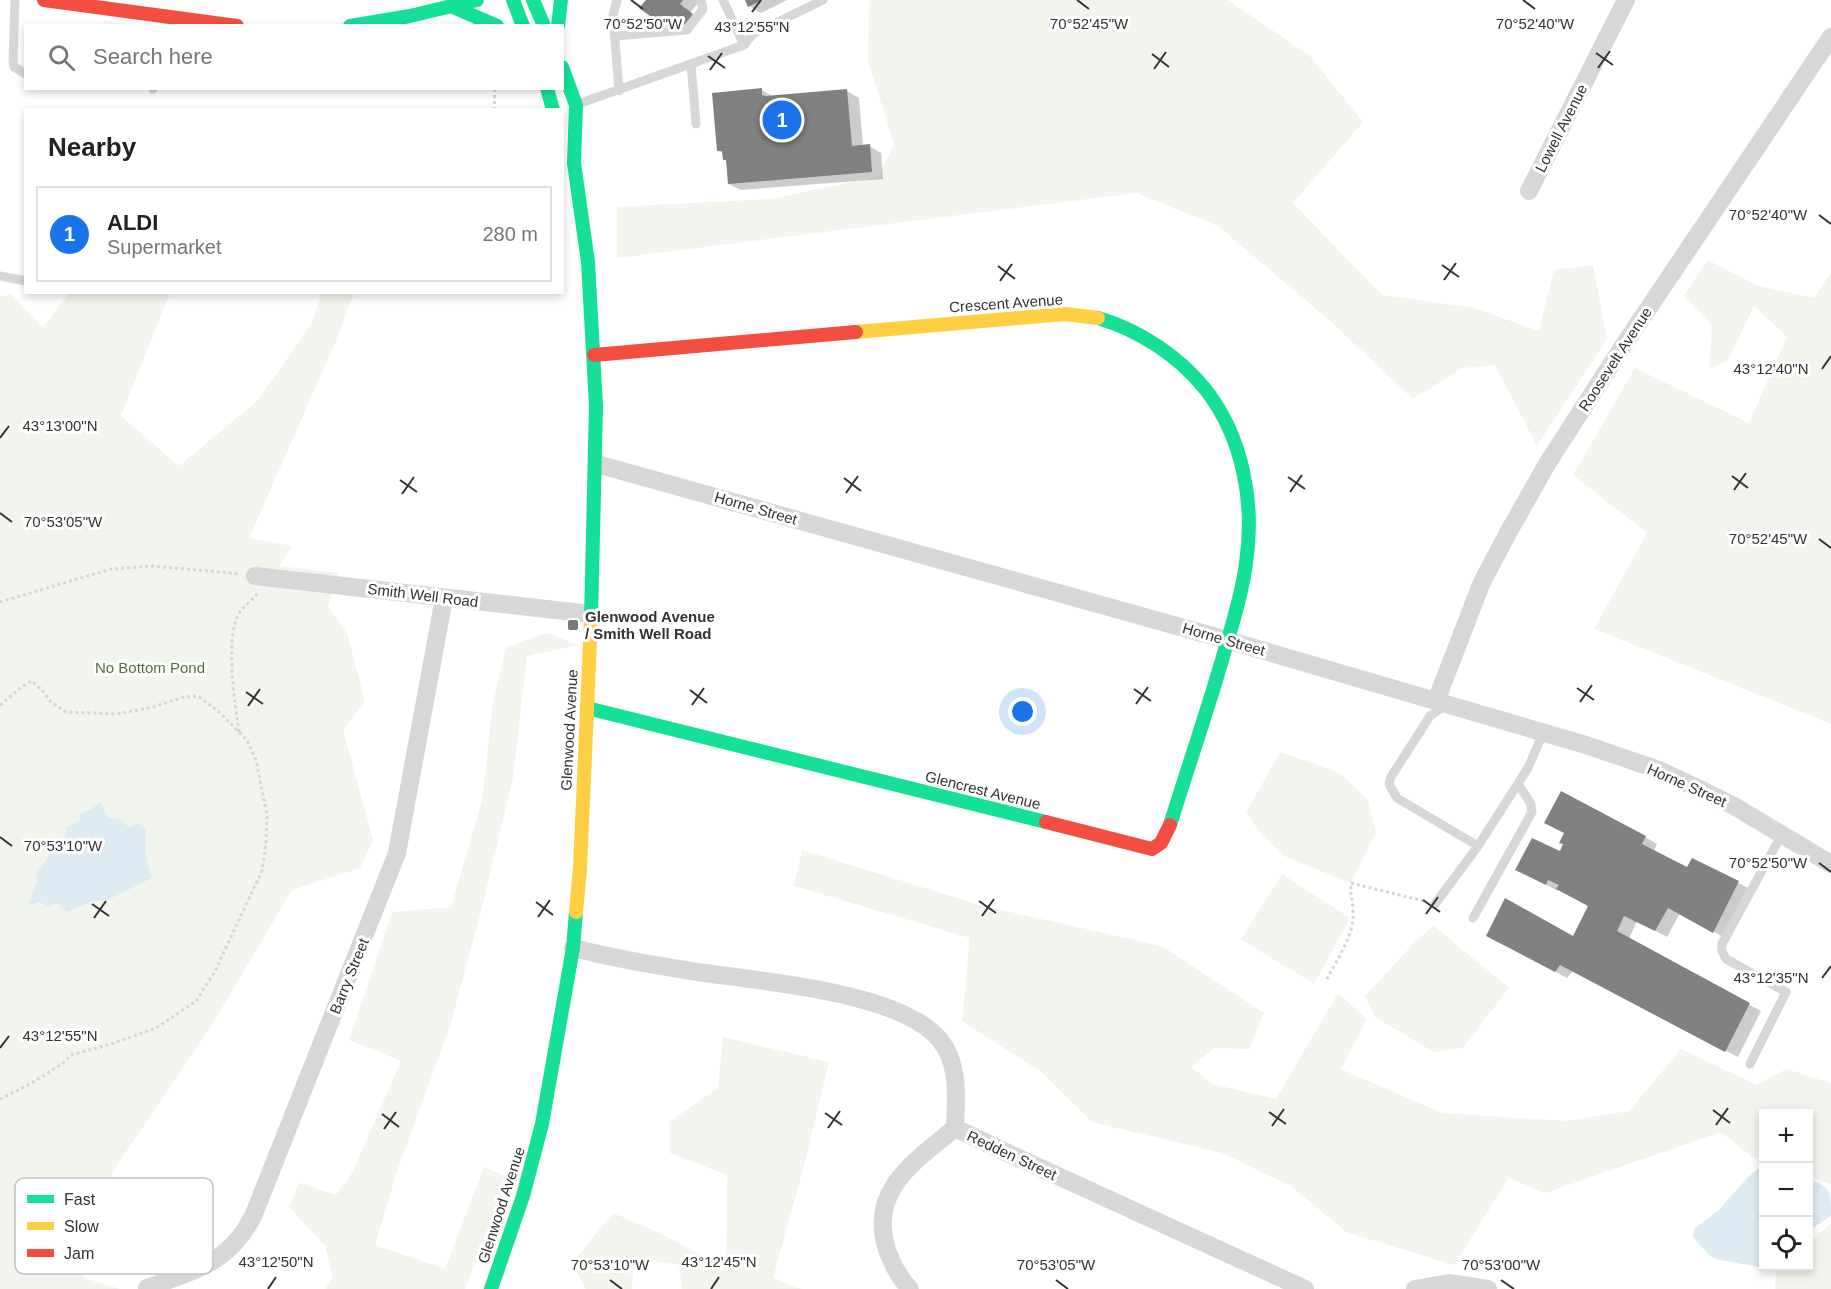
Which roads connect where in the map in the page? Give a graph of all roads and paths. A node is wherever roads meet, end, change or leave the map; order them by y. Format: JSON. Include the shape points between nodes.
{"nodes":[{"id":1,"x":15,"y":0,"type":"edge"},
{"id":2,"x":44,"y":0,"type":"edge"},
{"id":3,"x":425,"y":0,"type":"edge"},
{"id":4,"x":477,"y":0,"type":"edge"},
{"id":5,"x":513,"y":0,"type":"edge"},
{"id":6,"x":532,"y":0,"type":"edge"},
{"id":7,"x":561,"y":0,"type":"edge"},
{"id":8,"x":617,"y":0,"type":"edge"},
{"id":9,"x":701,"y":0,"type":"edge"},
{"id":10,"x":723,"y":0,"type":"edge"},
{"id":11,"x":823,"y":0,"type":"edge"},
{"id":12,"x":1626,"y":0,"type":"edge"},
{"id":13,"x":451,"y":6,"type":"junction"},
{"id":14,"x":410,"y":16,"type":"junction"},
{"id":15,"x":136,"y":19,"type":"edge"},
{"id":16,"x":174,"y":22,"type":"edge"},
{"id":17,"x":206,"y":24,"type":"edge"},
{"id":18,"x":362,"y":24,"type":"edge"},
{"id":19,"x":492,"y":24,"type":"edge"},
{"id":20,"x":522,"y":24,"type":"edge"},
{"id":21,"x":543,"y":24,"type":"edge"},
{"id":22,"x":558,"y":24,"type":"edge"},
{"id":23,"x":615,"y":36,"type":"junction"},
{"id":24,"x":1831,"y":37,"type":"edge"},
{"id":25,"x":14,"y":38,"type":"junction"},
{"id":26,"x":24,"y":39,"type":"edge"},
{"id":27,"x":744,"y":45,"type":"junction"},
{"id":28,"x":691,"y":64,"type":"junction"},
{"id":29,"x":564,"y":72,"type":"edge"},
{"id":30,"x":24,"y":73,"type":"edge"},
{"id":31,"x":495,"y":90,"type":"edge"},
{"id":32,"x":547,"y":90,"type":"edge"},
{"id":33,"x":619,"y":91,"type":"junction"},
{"id":34,"x":576,"y":105,"type":"junction"},
{"id":35,"x":494,"y":108,"type":"edge"},
{"id":36,"x":552,"y":108,"type":"edge"},
{"id":37,"x":564,"y":110,"type":"edge"},
{"id":38,"x":696,"y":124,"type":"dead end"},
{"id":39,"x":564,"y":141,"type":"edge"},
{"id":40,"x":574,"y":163,"type":"junction"},
{"id":41,"x":1529,"y":191,"type":"dead end"},
{"id":42,"x":0,"y":276,"type":"edge"},
{"id":43,"x":24,"y":281,"type":"edge"},
{"id":44,"x":594,"y":355,"type":"junction"},
{"id":45,"x":597,"y":464,"type":"junction"},
{"id":46,"x":255,"y":576,"type":"joint"},
{"id":47,"x":273,"y":578,"type":"junction"},
{"id":48,"x":444,"y":598,"type":"junction"},
{"id":49,"x":0,"y":602,"type":"edge"},
{"id":50,"x":591,"y":614,"type":"junction"},
{"id":51,"x":1227,"y":640,"type":"junction"},
{"id":52,"x":1442,"y":702,"type":"junction"},
{"id":53,"x":0,"y":705,"type":"edge"},
{"id":54,"x":587,"y":708,"type":"junction"},
{"id":55,"x":239,"y":733,"type":"junction"},
{"id":56,"x":1543,"y":733,"type":"junction"},
{"id":57,"x":1518,"y":784,"type":"junction"},
{"id":58,"x":1782,"y":834,"type":"junction"},
{"id":59,"x":1478,"y":846,"type":"junction"},
{"id":60,"x":1831,"y":864,"type":"edge"},
{"id":61,"x":1435,"y":904,"type":"joint"},
{"id":62,"x":1473,"y":918,"type":"dead end"},
{"id":63,"x":573,"y":948,"type":"junction"},
{"id":64,"x":1327,"y":979,"type":"dead end"},
{"id":65,"x":1750,"y":1064,"type":"dead end"},
{"id":66,"x":0,"y":1099,"type":"edge"},
{"id":67,"x":955,"y":1128,"type":"junction"},
{"id":68,"x":213,"y":1261,"type":"edge"},
{"id":69,"x":183,"y":1274,"type":"edge"},
{"id":70,"x":147,"y":1288,"type":"edge"},
{"id":71,"x":491,"y":1289,"type":"edge"},
{"id":72,"x":910,"y":1289,"type":"edge"},
{"id":73,"x":1305,"y":1289,"type":"edge"},
{"id":74,"x":1414,"y":1289,"type":"edge"},
{"id":75,"x":1488,"y":1289,"type":"edge"}],
"edges":[{"from":1,"to":25,"type":"lane"},
{"from":2,"to":15,"type":"street"},
{"from":3,"to":14,"type":"lane"},
{"from":4,"to":13,"type":"street"},
{"from":5,"to":20,"type":"street"},
{"from":6,"to":21,"type":"street"},
{"from":7,"to":22,"type":"street"},
{"from":8,"to":23,"type":"lane"},
{"from":9,"to":23,"type":"lane","via":[[703,9],[687,30]]},
{"from":10,"to":27,"type":"lane"},
{"from":11,"to":27,"type":"lane","via":[[753,34]]},
{"from":12,"to":41,"type":"street","name":"Lowell Avenue"},
{"from":13,"to":14,"type":"street"},
{"from":13,"to":19,"type":"street"},
{"from":14,"to":18,"type":"street"},
{"from":15,"to":16,"type":"street"},
{"from":16,"to":17,"type":"street"},
{"from":23,"to":33,"type":"lane"},
{"from":24,"to":52,"type":"street","name":"Roosevelt Avenue","via":[[1547,464],[1482,582]]},
{"from":25,"to":26,"type":"lane"},
{"from":25,"to":30,"type":"lane","via":[[14,67]]},
{"from":27,"to":28,"type":"lane"},
{"from":28,"to":33,"type":"lane"},
{"from":28,"to":38,"type":"lane"},
{"from":29,"to":34,"type":"street","name":"Glenwood Avenue"},
{"from":31,"to":35,"type":"path"},
{"from":32,"to":36,"type":"street"},
{"from":33,"to":34,"type":"lane"},
{"from":34,"to":37,"type":"lane"},
{"from":34,"to":40,"type":"street","name":"Glenwood Avenue"},
{"from":39,"to":40,"type":"street","name":"Glenwood Avenue"},
{"from":40,"to":44,"type":"street","name":"Glenwood Avenue","via":[[588,262]]},
{"from":42,"to":43,"type":"lane"},
{"from":44,"to":45,"type":"street","name":"Glenwood Avenue"},
{"from":44,"to":51,"type":"street","name":"Crescent Avenue","via":[[1065,314],[1099,319],[1136,334],[1170,353],[1198,378],[1221,409],[1236,443],[1246,479],[1248,548]]},
{"from":45,"to":50,"type":"street","name":"Glenwood Avenue"},
{"from":45,"to":51,"type":"street","name":"Horne Street"},
{"from":46,"to":47,"type":"street","name":"Smith Well Road"},
{"from":46,"to":49,"type":"path","via":[[153,566],[111,569]]},
{"from":47,"to":48,"type":"street","name":"Smith Well Road"},
{"from":47,"to":55,"type":"path","via":[[240,613],[235,624],[231,653]]},
{"from":48,"to":50,"type":"street","name":"Smith Well Road"},
{"from":48,"to":68,"type":"street","name":"Barry Street","via":[[397,853],[254,1214],[233,1247]]},
{"from":50,"to":54,"type":"street","name":"Glenwood Avenue"},
{"from":51,"to":52,"type":"street","name":"Horne Street"},
{"from":51,"to":54,"type":"street","name":"Glencrest Avenue","via":[[1168,831],[1152,849]]},
{"from":52,"to":56,"type":"street","name":"Horne Street"},
{"from":52,"to":59,"type":"lane","via":[[1389,784],[1397,798]]},
{"from":53,"to":55,"type":"path","via":[[32,681],[66,712],[116,714],[198,696]]},
{"from":54,"to":63,"type":"street","name":"Glenwood Avenue"},
{"from":55,"to":66,"type":"path","via":[[247,740],[256,760],[267,814],[262,871],[214,973],[196,1001],[156,1028],[71,1055],[30,1084]]},
{"from":56,"to":57,"type":"lane"},
{"from":56,"to":58,"type":"street","name":"Horne Street","via":[[1680,779]]},
{"from":57,"to":59,"type":"lane"},
{"from":57,"to":62,"type":"lane","via":[[1532,812]]},
{"from":58,"to":60,"type":"street","name":"Horne Street"},
{"from":58,"to":65,"type":"lane","via":[[1722,944],[1726,958],[1786,992]]},
{"from":59,"to":61,"type":"lane"},
{"from":61,"to":64,"type":"path","via":[[1351,883],[1351,930]]},
{"from":63,"to":67,"type":"street","name":"Redden Street","via":[[864,999],[898,1011],[929,1029],[950,1057],[957,1095]]},
{"from":63,"to":71,"type":"street","name":"Glenwood Avenue","via":[[542,1124],[523,1196]]},
{"from":67,"to":72,"type":"street","via":[[905,1171],[885,1202],[882,1220],[890,1261]]},
{"from":67,"to":73,"type":"street","name":"Redden Street"},
{"from":69,"to":70,"type":"street","name":"Barry Street"},
{"from":74,"to":75,"type":"street","via":[[1449,1283]]}]}
